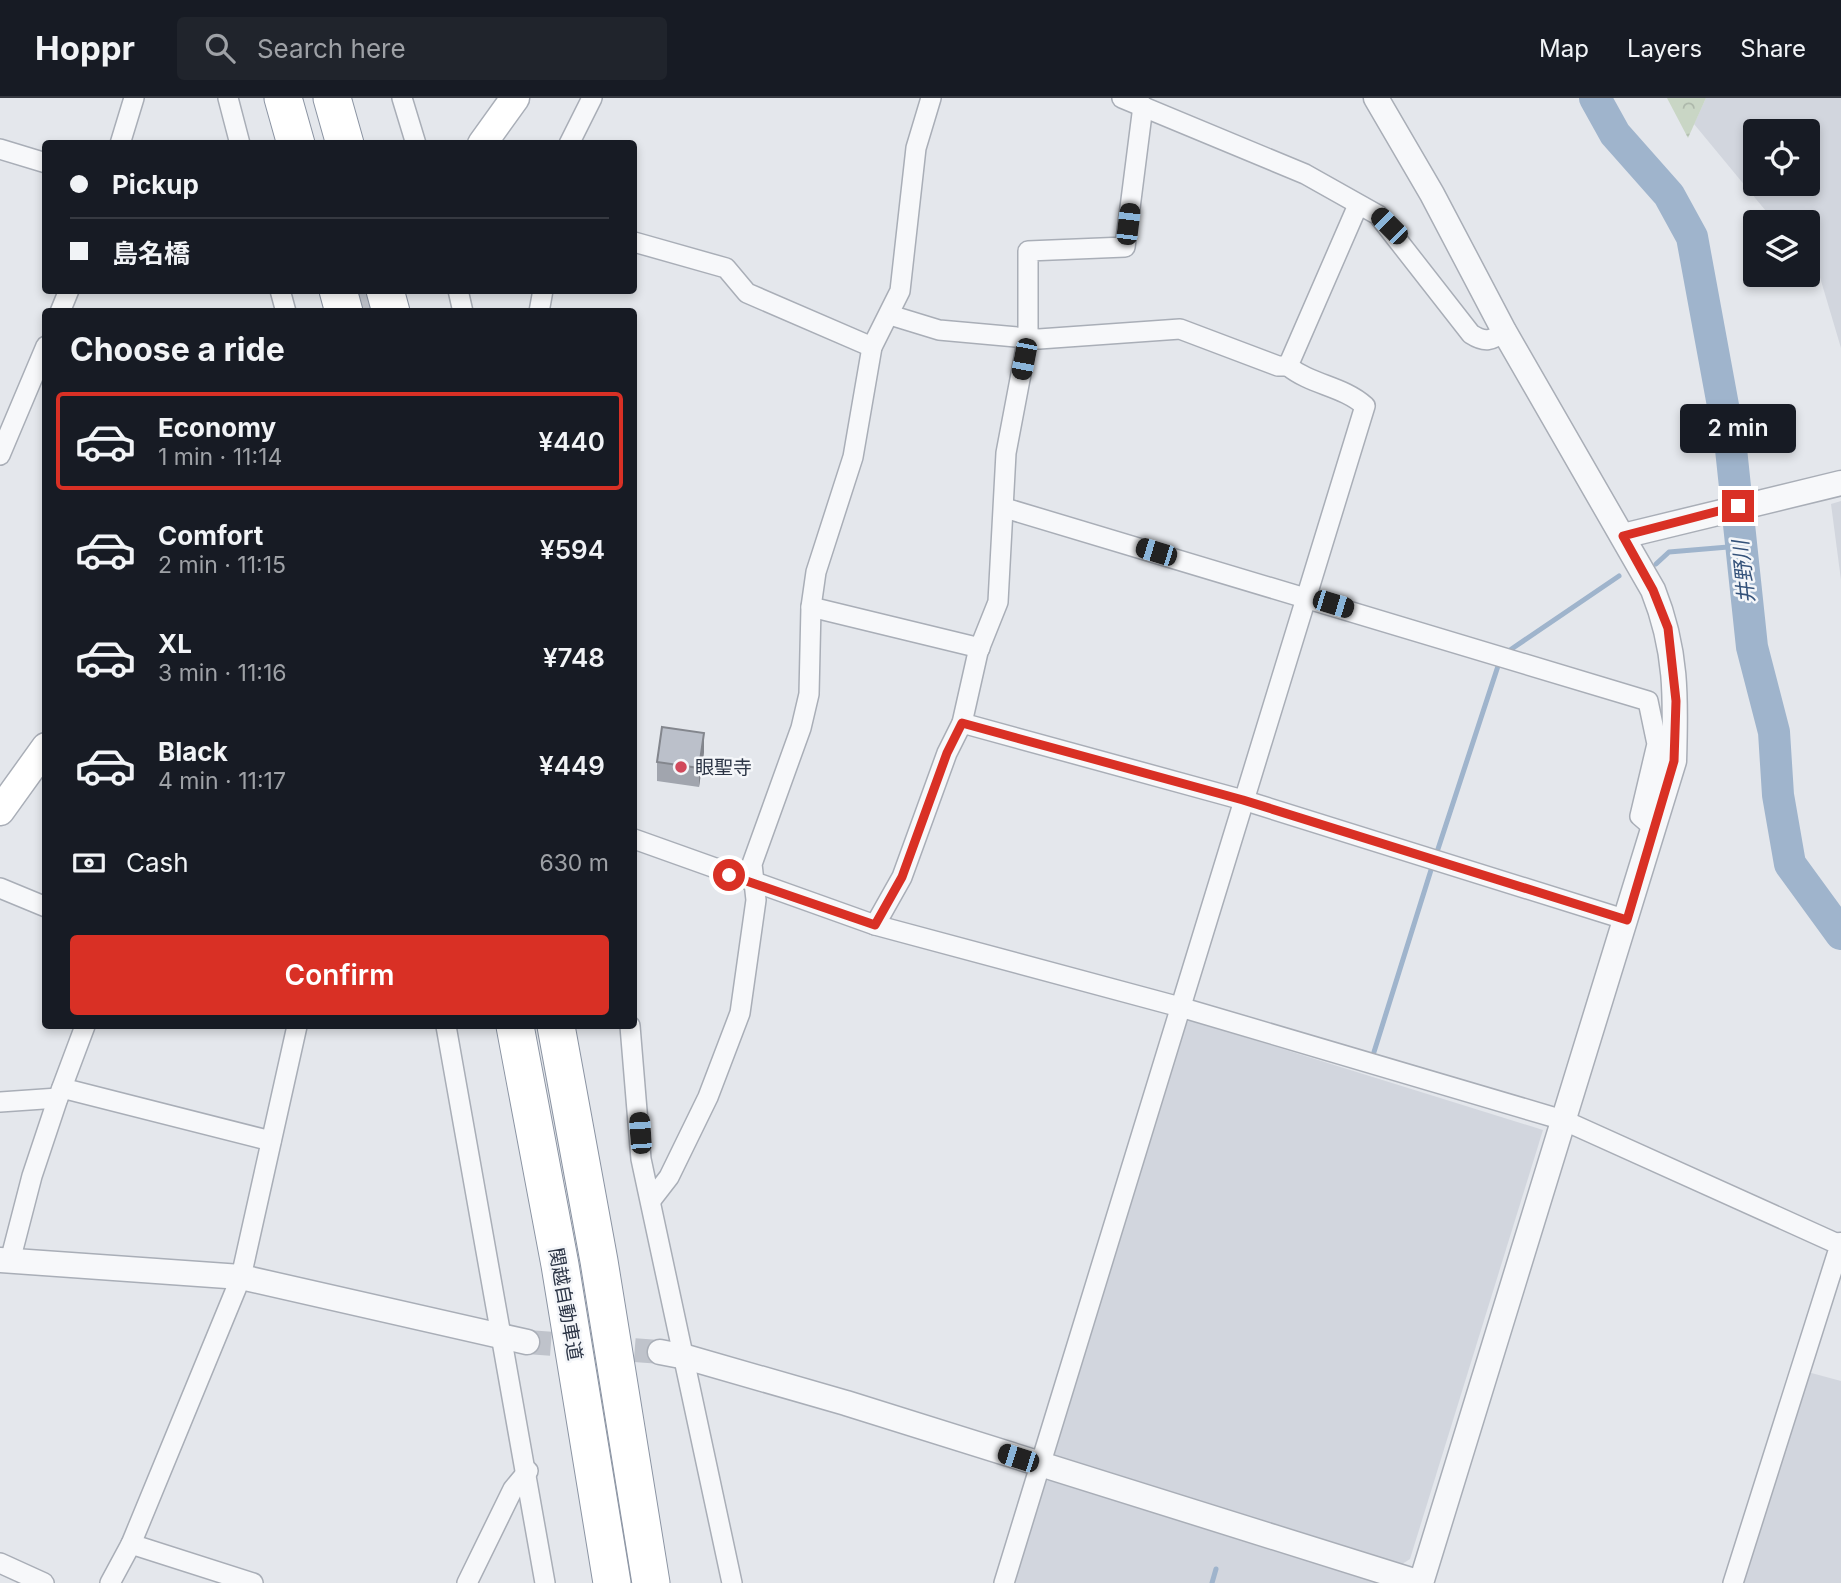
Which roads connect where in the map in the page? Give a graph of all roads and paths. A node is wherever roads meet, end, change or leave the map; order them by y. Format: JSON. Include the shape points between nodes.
{"nodes":[{"id":1,"x":134,"y":98,"type":"edge"},
{"id":2,"x":228,"y":98,"type":"edge"},
{"id":3,"x":283,"y":98,"type":"edge"},
{"id":4,"x":332,"y":98,"type":"edge"},
{"id":5,"x":402,"y":98,"type":"edge"},
{"id":6,"x":515,"y":98,"type":"edge"},
{"id":7,"x":592,"y":98,"type":"edge"},
{"id":8,"x":931,"y":98,"type":"edge"},
{"id":9,"x":1122,"y":98,"type":"edge"},
{"id":10,"x":1376,"y":98,"type":"edge"},
{"id":11,"x":1143,"y":106,"type":"junction"},
{"id":12,"x":121,"y":140,"type":"edge"},
{"id":13,"x":239,"y":140,"type":"edge"},
{"id":14,"x":295,"y":140,"type":"edge"},
{"id":15,"x":344,"y":140,"type":"edge"},
{"id":16,"x":415,"y":140,"type":"edge"},
{"id":17,"x":485,"y":140,"type":"edge"},
{"id":18,"x":571,"y":140,"type":"edge"},
{"id":19,"x":0,"y":149,"type":"edge"},
{"id":20,"x":42,"y":162,"type":"edge"},
{"id":21,"x":1358,"y":205,"type":"junction"},
{"id":22,"x":637,"y":243,"type":"edge"},
{"id":23,"x":890,"y":315,"type":"junction"},
{"id":24,"x":1504,"y":331,"type":"junction"},
{"id":25,"x":1028,"y":337,"type":"junction"},
{"id":26,"x":872,"y":347,"type":"junction"},
{"id":27,"x":42,"y":355,"type":"edge"},
{"id":28,"x":1288,"y":366,"type":"junction"},
{"id":29,"x":0,"y":455,"type":"edge"},
{"id":30,"x":1841,"y":483,"type":"edge"},
{"id":31,"x":1005,"y":508,"type":"junction"},
{"id":32,"x":1623,"y":536,"type":"junction"},
{"id":33,"x":1306,"y":596,"type":"junction"},
{"id":34,"x":811,"y":607,"type":"junction"},
{"id":35,"x":980,"y":648,"type":"junction"},
{"id":36,"x":962,"y":723,"type":"junction"},
{"id":37,"x":42,"y":753,"type":"edge"},
{"id":38,"x":1243,"y":800,"type":"junction"},
{"id":39,"x":0,"y":811,"type":"edge"},
{"id":40,"x":1655,"y":829,"type":"junction"},
{"id":41,"x":637,"y":840,"type":"edge"},
{"id":42,"x":753,"y":884,"type":"junction"},
{"id":43,"x":0,"y":888,"type":"edge"},
{"id":44,"x":42,"y":905,"type":"edge"},
{"id":45,"x":1627,"y":920,"type":"junction"},
{"id":46,"x":875,"y":925,"type":"junction"},
{"id":47,"x":1180,"y":1007,"type":"junction"},
{"id":48,"x":84,"y":1029,"type":"edge"},
{"id":49,"x":296,"y":1029,"type":"edge"},
{"id":50,"x":447,"y":1029,"type":"edge"},
{"id":51,"x":516,"y":1029,"type":"edge"},
{"id":52,"x":556,"y":1029,"type":"edge"},
{"id":53,"x":629,"y":1029,"type":"edge"},
{"id":54,"x":60,"y":1093,"type":"junction"},
{"id":55,"x":0,"y":1102,"type":"edge"},
{"id":56,"x":1563,"y":1119,"type":"junction"},
{"id":57,"x":271,"y":1141,"type":"junction"},
{"id":58,"x":652,"y":1199,"type":"junction"},
{"id":59,"x":1841,"y":1246,"type":"edge"},
{"id":60,"x":5,"y":1261,"type":"edge"},
{"id":61,"x":599,"y":1261,"type":"junction"},
{"id":62,"x":241,"y":1277,"type":"junction"},
{"id":63,"x":503,"y":1339,"type":"junction"},
{"id":64,"x":527,"y":1342,"type":"tunnel mouth"},
{"id":65,"x":660,"y":1352,"type":"tunnel mouth"},
{"id":66,"x":686,"y":1357,"type":"junction"},
{"id":67,"x":1042,"y":1466,"type":"junction"},
{"id":68,"x":528,"y":1471,"type":"junction"},
{"id":69,"x":596,"y":1483,"type":"junction"},
{"id":70,"x":131,"y":1544,"type":"junction"},
{"id":71,"x":0,"y":1563,"type":"edge"},
{"id":72,"x":44,"y":1583,"type":"edge"},
{"id":73,"x":110,"y":1583,"type":"edge"},
{"id":74,"x":253,"y":1583,"type":"edge"},
{"id":75,"x":467,"y":1583,"type":"edge"},
{"id":76,"x":545,"y":1583,"type":"edge"},
{"id":77,"x":604,"y":1583,"type":"edge"},
{"id":78,"x":612,"y":1583,"type":"edge"},
{"id":79,"x":651,"y":1583,"type":"edge"},
{"id":80,"x":677,"y":1583,"type":"edge"},
{"id":81,"x":732,"y":1583,"type":"edge"},
{"id":82,"x":1004,"y":1583,"type":"edge"},
{"id":83,"x":1421,"y":1583,"type":"edge"},
{"id":84,"x":1733,"y":1583,"type":"edge"}],
"edges":[{"from":1,"to":12,"type":"street"},
{"from":2,"to":13,"type":"street"},
{"from":3,"to":14,"type":"highway"},
{"from":4,"to":15,"type":"highway"},
{"from":5,"to":16,"type":"street"},
{"from":6,"to":17,"type":"main road"},
{"from":7,"to":18,"type":"street"},
{"from":8,"to":23,"type":"street","via":[[916,148],[900,291]]},
{"from":9,"to":11,"type":"street"},
{"from":10,"to":24,"type":"street"},
{"from":11,"to":21,"type":"street","via":[[1305,174]]},
{"from":11,"to":25,"type":"street","via":[[1125,247],[1028,251]]},
{"from":19,"to":20,"type":"street"},
{"from":21,"to":24,"type":"street","via":[[1389,226],[1471,334],[1493,340]]},
{"from":21,"to":28,"type":"street"},
{"from":22,"to":26,"type":"street","via":[[726,268],[747,293]]},
{"from":23,"to":25,"type":"street","via":[[939,330]]},
{"from":23,"to":26,"type":"street"},
{"from":24,"to":32,"type":"street"},
{"from":25,"to":28,"type":"street","via":[[1180,329]]},
{"from":25,"to":31,"type":"street","via":[[1006,453]]},
{"from":26,"to":34,"type":"street","via":[[853,457],[819,561]]},
{"from":27,"to":29,"type":"street"},
{"from":28,"to":33,"type":"street","via":[[1304,379],[1355,397],[1365,406]]},
{"from":30,"to":32,"type":"street"},
{"from":31,"to":33,"type":"street"},
{"from":31,"to":35,"type":"street","via":[[998,603]]},
{"from":32,"to":40,"type":"street","via":[[1653,590],[1670,640],[1676,701],[1674,761]]},
{"from":33,"to":38,"type":"street"},
{"from":33,"to":40,"type":"street","via":[[1648,701],[1657,744],[1640,816]]},
{"from":34,"to":35,"type":"street"},
{"from":34,"to":42,"type":"street","via":[[809,694],[752,864]]},
{"from":35,"to":36,"type":"street"},
{"from":36,"to":38,"type":"street"},
{"from":36,"to":46,"type":"street","via":[[902,877]]},
{"from":37,"to":39,"type":"main road"},
{"from":38,"to":45,"type":"street"},
{"from":38,"to":47,"type":"street"},
{"from":40,"to":45,"type":"street"},
{"from":41,"to":42,"type":"street"},
{"from":42,"to":46,"type":"street"},
{"from":42,"to":58,"type":"street","via":[[756,900],[740,1013],[708,1097],[669,1177]]},
{"from":43,"to":44,"type":"street"},
{"from":45,"to":56,"type":"street"},
{"from":46,"to":47,"type":"street"},
{"from":47,"to":56,"type":"street"},
{"from":47,"to":67,"type":"street"},
{"from":48,"to":54,"type":"street"},
{"from":49,"to":57,"type":"street"},
{"from":50,"to":63,"type":"street"},
{"from":51,"to":69,"type":"highway","name":"関越自動車道"},
{"from":52,"to":61,"type":"highway","name":"関越自動車道"},
{"from":53,"to":58,"type":"street","via":[[642,1159]]},
{"from":54,"to":55,"type":"street"},
{"from":54,"to":57,"type":"street"},
{"from":54,"to":60,"type":"street"},
{"from":56,"to":59,"type":"street"},
{"from":56,"to":83,"type":"street"},
{"from":57,"to":62,"type":"street"},
{"from":58,"to":66,"type":"street"},
{"from":59,"to":84,"type":"street"},
{"from":60,"to":62,"type":"street"},
{"from":61,"to":79,"type":"highway","name":"関越自動車道"},
{"from":61,"to":80,"type":"highway"},
{"from":62,"to":63,"type":"street"},
{"from":62,"to":70,"type":"street"},
{"from":63,"to":64,"type":"street"},
{"from":63,"to":68,"type":"street"},
{"from":65,"to":66,"type":"street"},
{"from":66,"to":67,"type":"street"},
{"from":66,"to":81,"type":"street"},
{"from":67,"to":82,"type":"street"},
{"from":67,"to":83,"type":"street"},
{"from":68,"to":75,"type":"street","via":[[513,1489]]},
{"from":68,"to":76,"type":"street"},
{"from":69,"to":77,"type":"highway"},
{"from":69,"to":78,"type":"highway","name":"関越自動車道"},
{"from":70,"to":73,"type":"street"},
{"from":70,"to":74,"type":"street"},
{"from":71,"to":72,"type":"street"}]}
